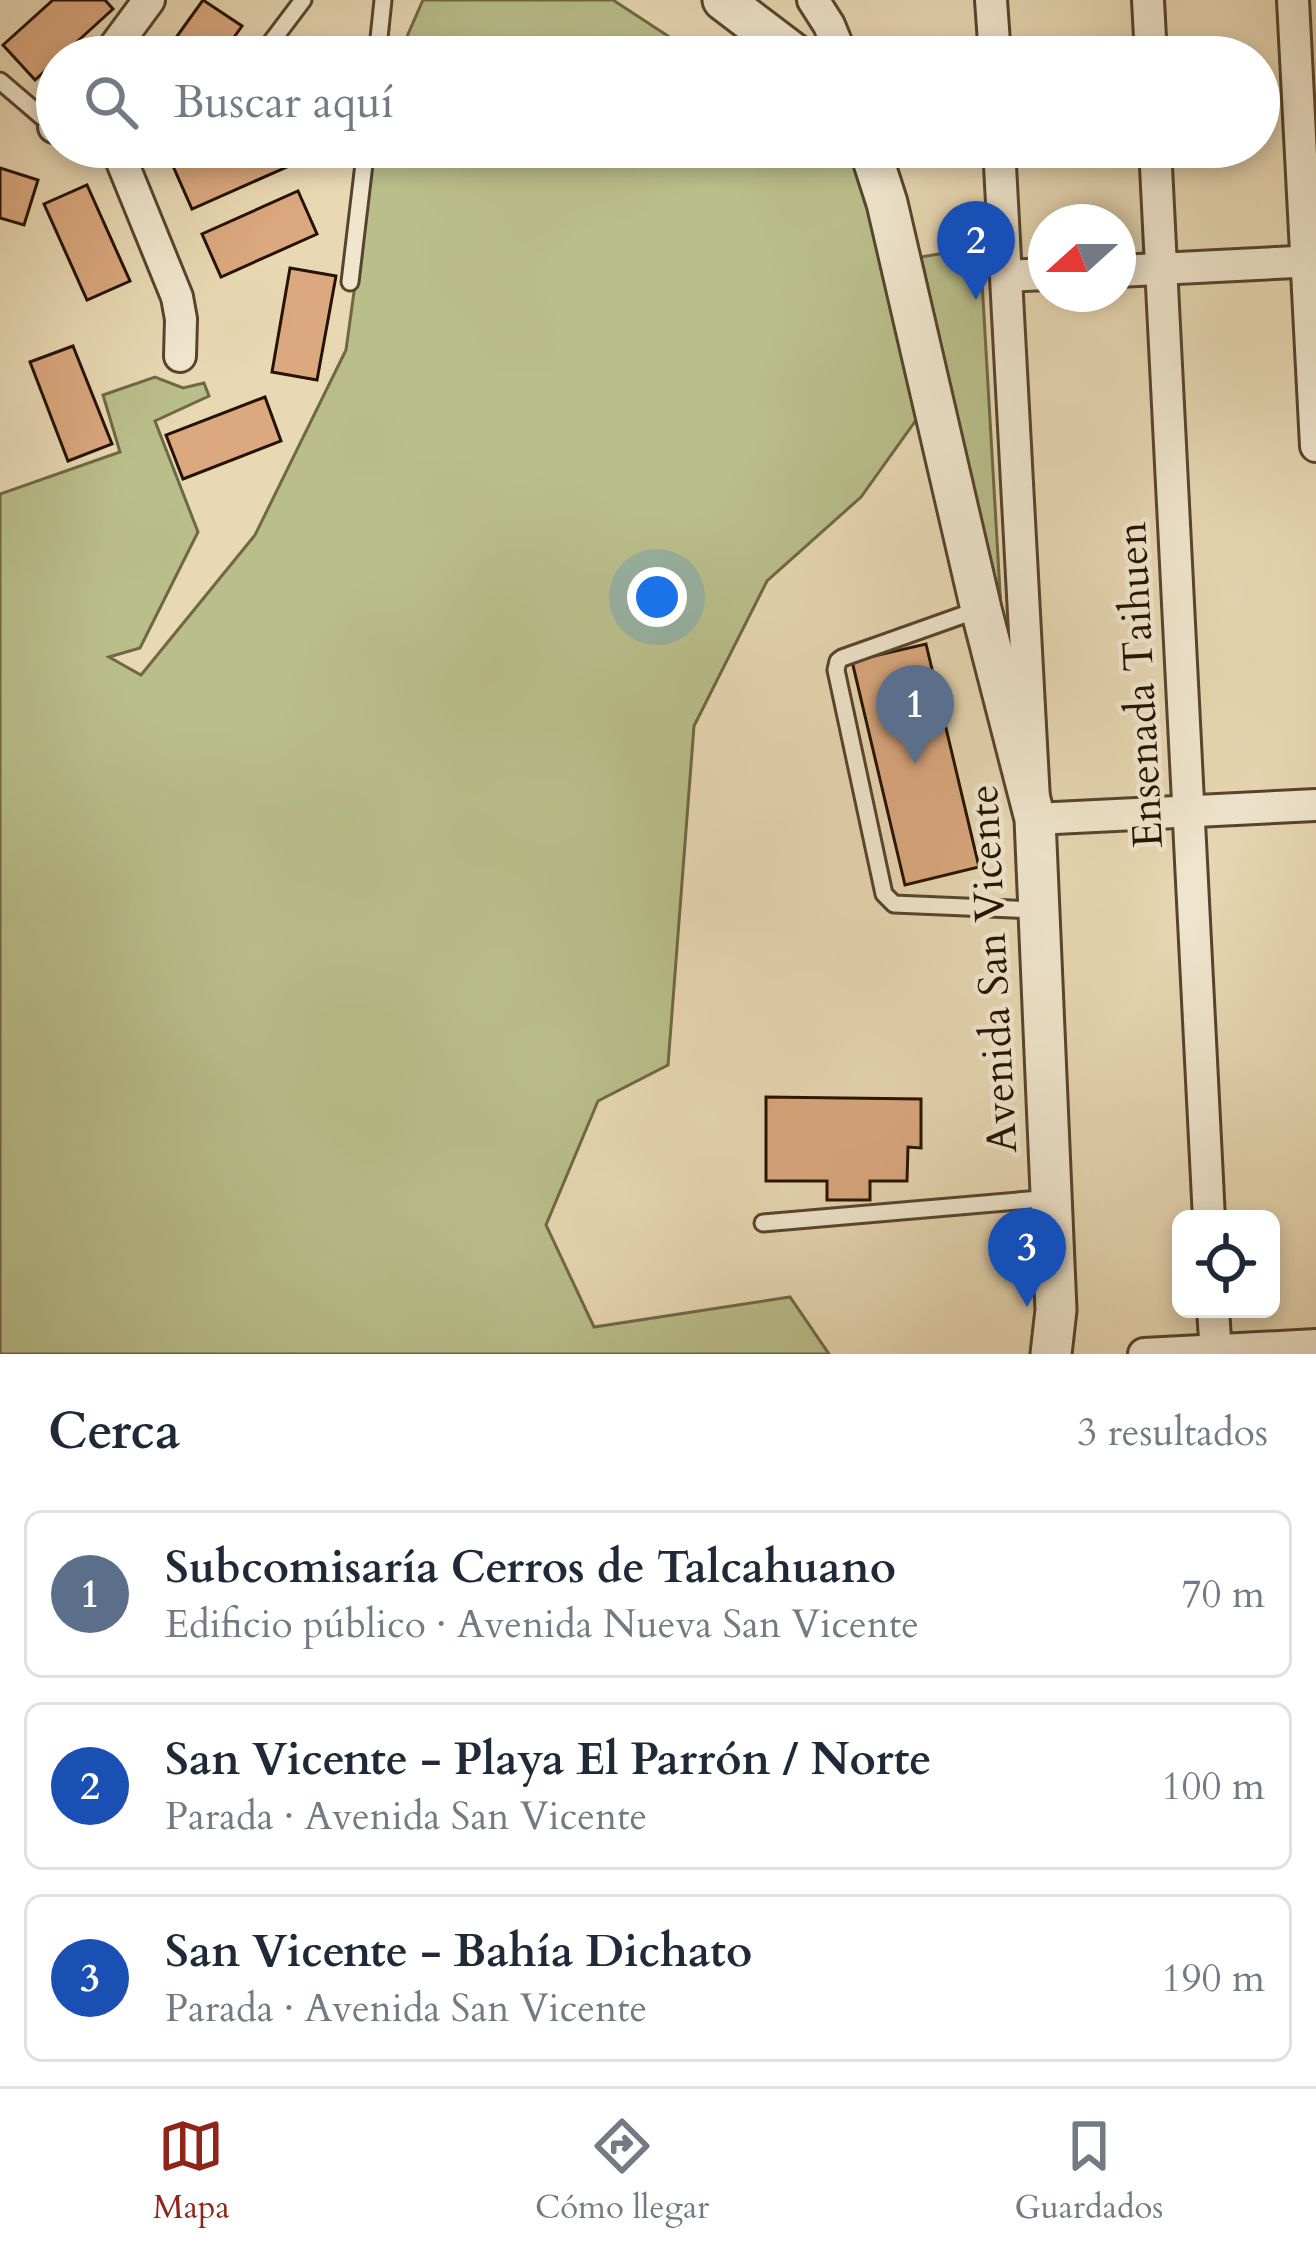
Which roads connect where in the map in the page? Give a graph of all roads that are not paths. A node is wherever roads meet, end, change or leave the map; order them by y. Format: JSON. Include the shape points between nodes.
{"nodes":[{"id":1,"x":149,"y":0,"type":"edge"},
{"id":2,"x":303,"y":0,"type":"edge"},
{"id":3,"x":383,"y":0,"type":"edge"},
{"id":4,"x":723,"y":0,"type":"edge"},
{"id":5,"x":813,"y":0,"type":"edge"},
{"id":6,"x":992,"y":0,"type":"edge"},
{"id":7,"x":1148,"y":0,"type":"edge"},
{"id":8,"x":1293,"y":0,"type":"edge"},
{"id":9,"x":122,"y":36,"type":"edge"},
{"id":10,"x":276,"y":36,"type":"edge"},
{"id":11,"x":379,"y":36,"type":"edge"},
{"id":12,"x":770,"y":36,"type":"edge"},
{"id":13,"x":833,"y":36,"type":"edge"},
{"id":14,"x":993,"y":36,"type":"edge"},
{"id":15,"x":1150,"y":36,"type":"edge"},
{"id":16,"x":0,"y":81,"type":"edge"},
{"id":17,"x":36,"y":109,"type":"edge"},
{"id":18,"x":125,"y":168,"type":"edge"},
{"id":19,"x":364,"y":168,"type":"edge"},
{"id":20,"x":876,"y":168,"type":"edge"},
{"id":21,"x":1001,"y":168,"type":"edge"},
{"id":22,"x":1156,"y":168,"type":"edge"},
{"id":23,"x":1311,"y":261,"type":"edge"},
{"id":24,"x":1161,"y":268,"type":"junction"},
{"id":25,"x":1136,"y":270,"type":"edge"},
{"id":26,"x":1028,"y":275,"type":"edge"},
{"id":27,"x":1006,"y":276,"type":"junction"},
{"id":28,"x":350,"y":282,"type":"dead end"},
{"id":29,"x":180,"y":356,"type":"dead end"},
{"id":30,"x":1316,"y":446,"type":"edge"},
{"id":31,"x":981,"y":609,"type":"junction"},
{"id":32,"x":1316,"y":805,"type":"edge"},
{"id":33,"x":1189,"y":811,"type":"junction"},
{"id":34,"x":1035,"y":819,"type":"junction"},
{"id":35,"x":1039,"y":910,"type":"junction"},
{"id":36,"x":1052,"y":1198,"type":"junction"},
{"id":37,"x":1209,"y":1210,"type":"edge"},
{"id":38,"x":763,"y":1223,"type":"dead end"},
{"id":39,"x":1214,"y":1318,"type":"edge"},
{"id":40,"x":1316,"y":1345,"type":"edge"},
{"id":41,"x":1215,"y":1352,"type":"edge"},
{"id":42,"x":1052,"y":1354,"type":"edge"},
{"id":43,"x":1062,"y":1354,"type":"edge"},
{"id":44,"x":1144,"y":1354,"type":"edge"}],
"edges":[{"from":1,"to":9,"type":"street"},
{"from":2,"to":10,"type":"lane"},
{"from":3,"to":11,"type":"lane"},
{"from":4,"to":12,"type":"street"},
{"from":5,"to":13,"type":"street"},
{"from":6,"to":14,"type":"street"},
{"from":7,"to":15,"type":"street"},
{"from":8,"to":23,"type":"street"},
{"from":16,"to":17,"type":"lane"},
{"from":18,"to":29,"type":"street","via":[[170,275]]},
{"from":19,"to":28,"type":"lane"},
{"from":20,"to":31,"type":"street"},
{"from":21,"to":27,"type":"street","name":"Avenida San Vicente"},
{"from":22,"to":24,"type":"street","name":"Ensenada Taihuen"},
{"from":23,"to":24,"type":"street"},
{"from":23,"to":30,"type":"street"},
{"from":24,"to":25,"type":"street"},
{"from":24,"to":33,"type":"street","name":"Ensenada Taihuen"},
{"from":26,"to":27,"type":"street"},
{"from":27,"to":34,"type":"street","name":"Avenida San Vicente"},
{"from":31,"to":34,"type":"street"},
{"from":31,"to":35,"type":"lane","via":[[842,658],[836,670],[889,901]]},
{"from":32,"to":33,"type":"street"},
{"from":33,"to":34,"type":"street"},
{"from":33,"to":37,"type":"street","name":"Ensenada Taihuen"},
{"from":34,"to":35,"type":"street","name":"Avenida San Vicente"},
{"from":35,"to":36,"type":"street","name":"Avenida San Vicente"},
{"from":36,"to":38,"type":"lane"},
{"from":36,"to":42,"type":"street","name":"Avenida San Vicente"},
{"from":39,"to":41,"type":"street"},
{"from":40,"to":41,"type":"street"},
{"from":41,"to":44,"type":"street"},
{"from":42,"to":43,"type":"street"}]}
